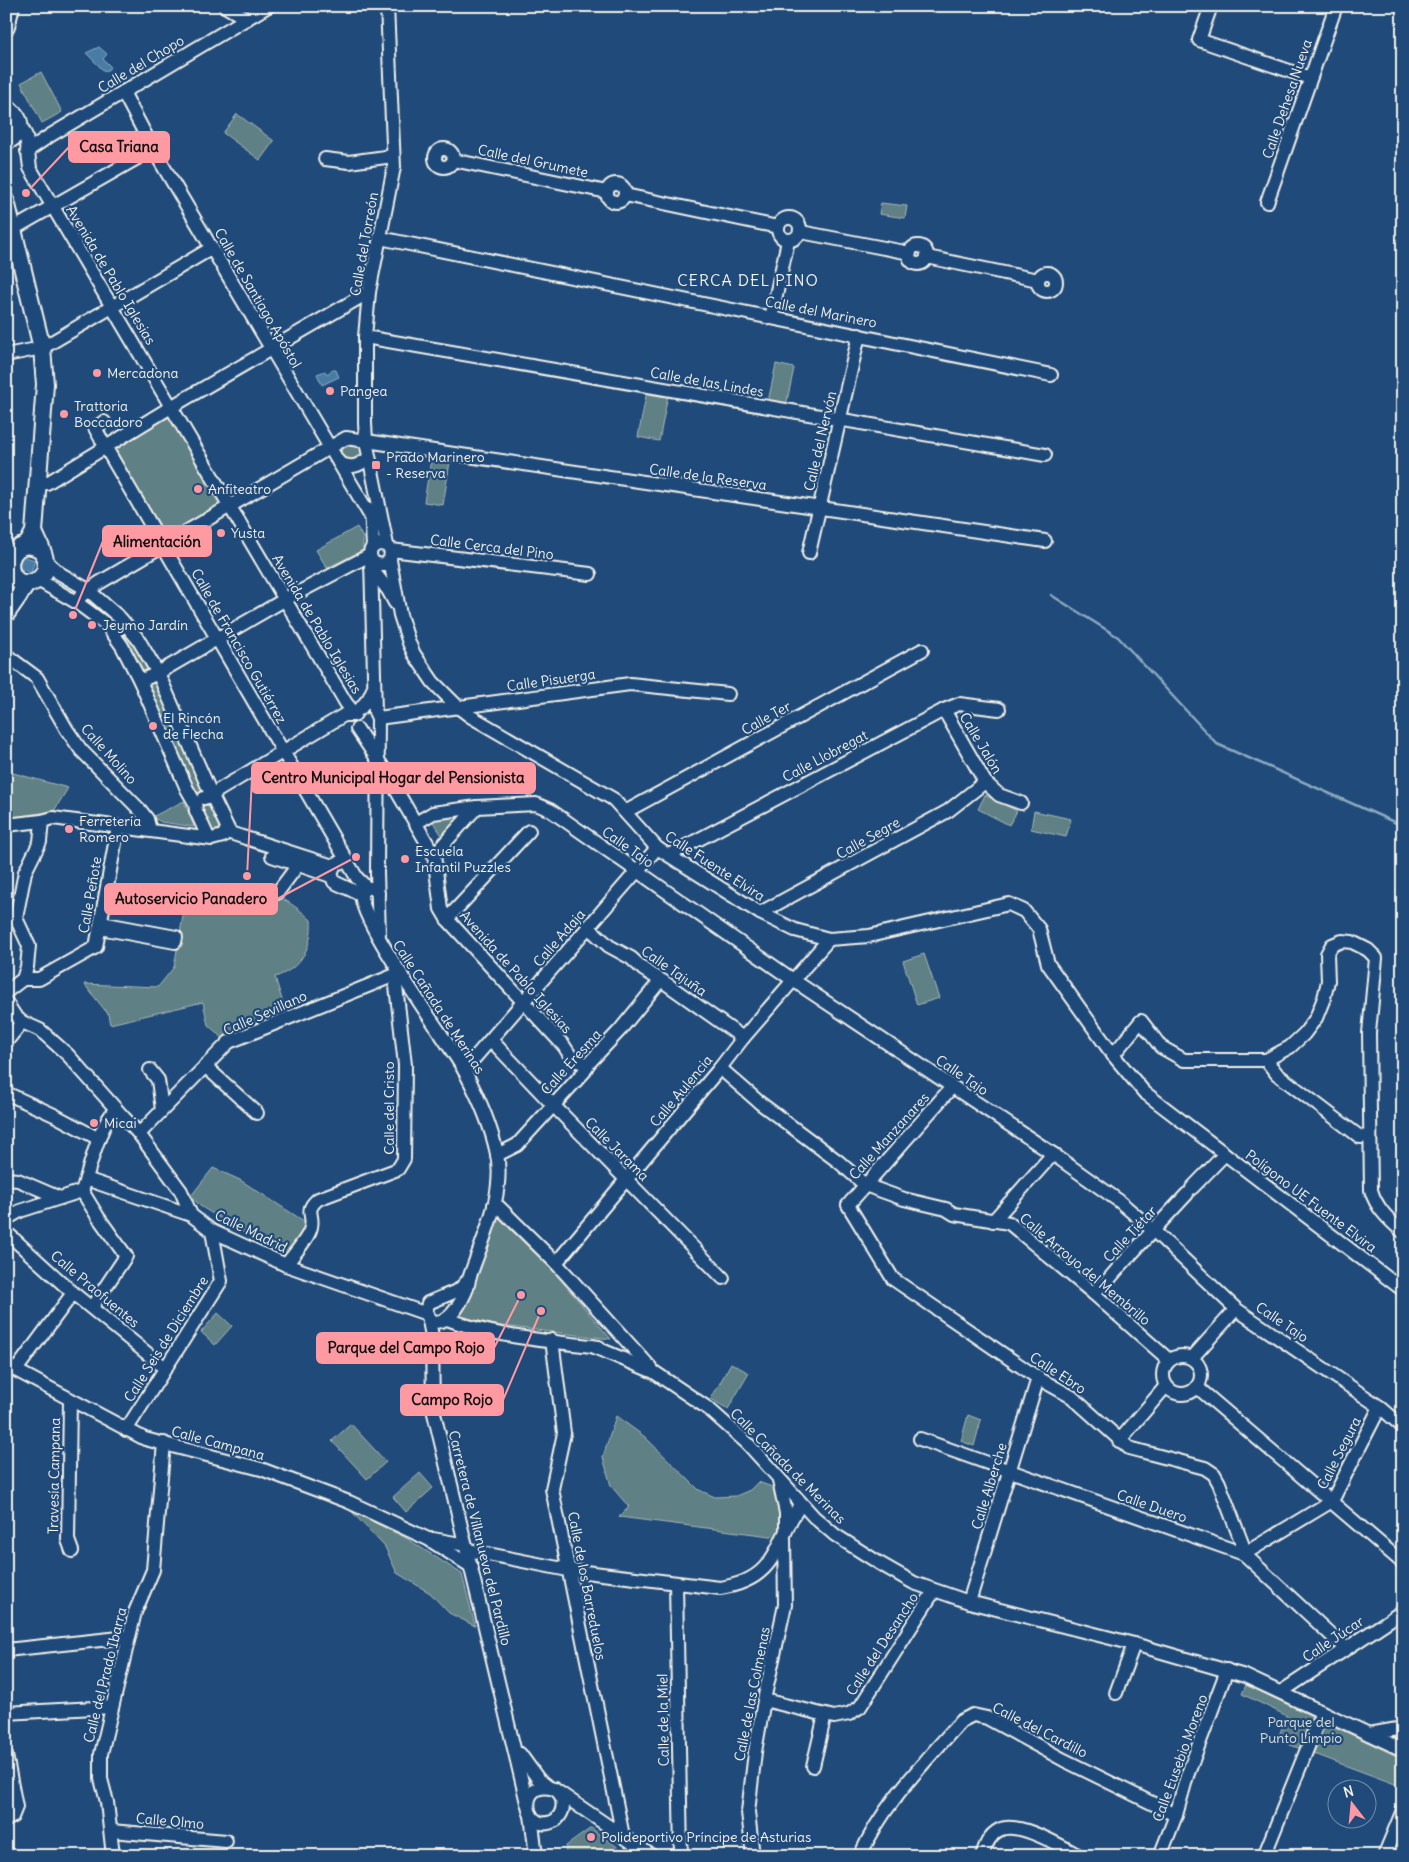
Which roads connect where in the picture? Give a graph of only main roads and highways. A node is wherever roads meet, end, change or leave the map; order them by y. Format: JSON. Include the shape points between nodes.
{"nodes":[{"id":1,"x":12,"y":6,"type":"edge"},
{"id":2,"x":6,"y":28,"type":"edge"},
{"id":3,"x":6,"y":201,"type":"edge"},
{"id":4,"x":10,"y":230,"type":"edge"},
{"id":5,"x":28,"y":547,"type":"edge"},
{"id":6,"x":18,"y":576,"type":"edge"},
{"id":7,"x":6,"y":608,"type":"edge"},
{"id":8,"x":6,"y":614,"type":"edge"}],
"edges":[{"from":1,"to":2,"type":"main road"},
{"from":3,"to":4,"type":"main road"},
{"from":4,"to":5,"type":"main road","via":[[42,348],[45,384]]},
{"from":5,"to":6,"type":"main road","via":[[8,558]]},
{"from":5,"to":6,"type":"main road","via":[[45,572]]},
{"from":6,"to":7,"type":"main road"},
{"from":6,"to":8,"type":"main road"}]}
